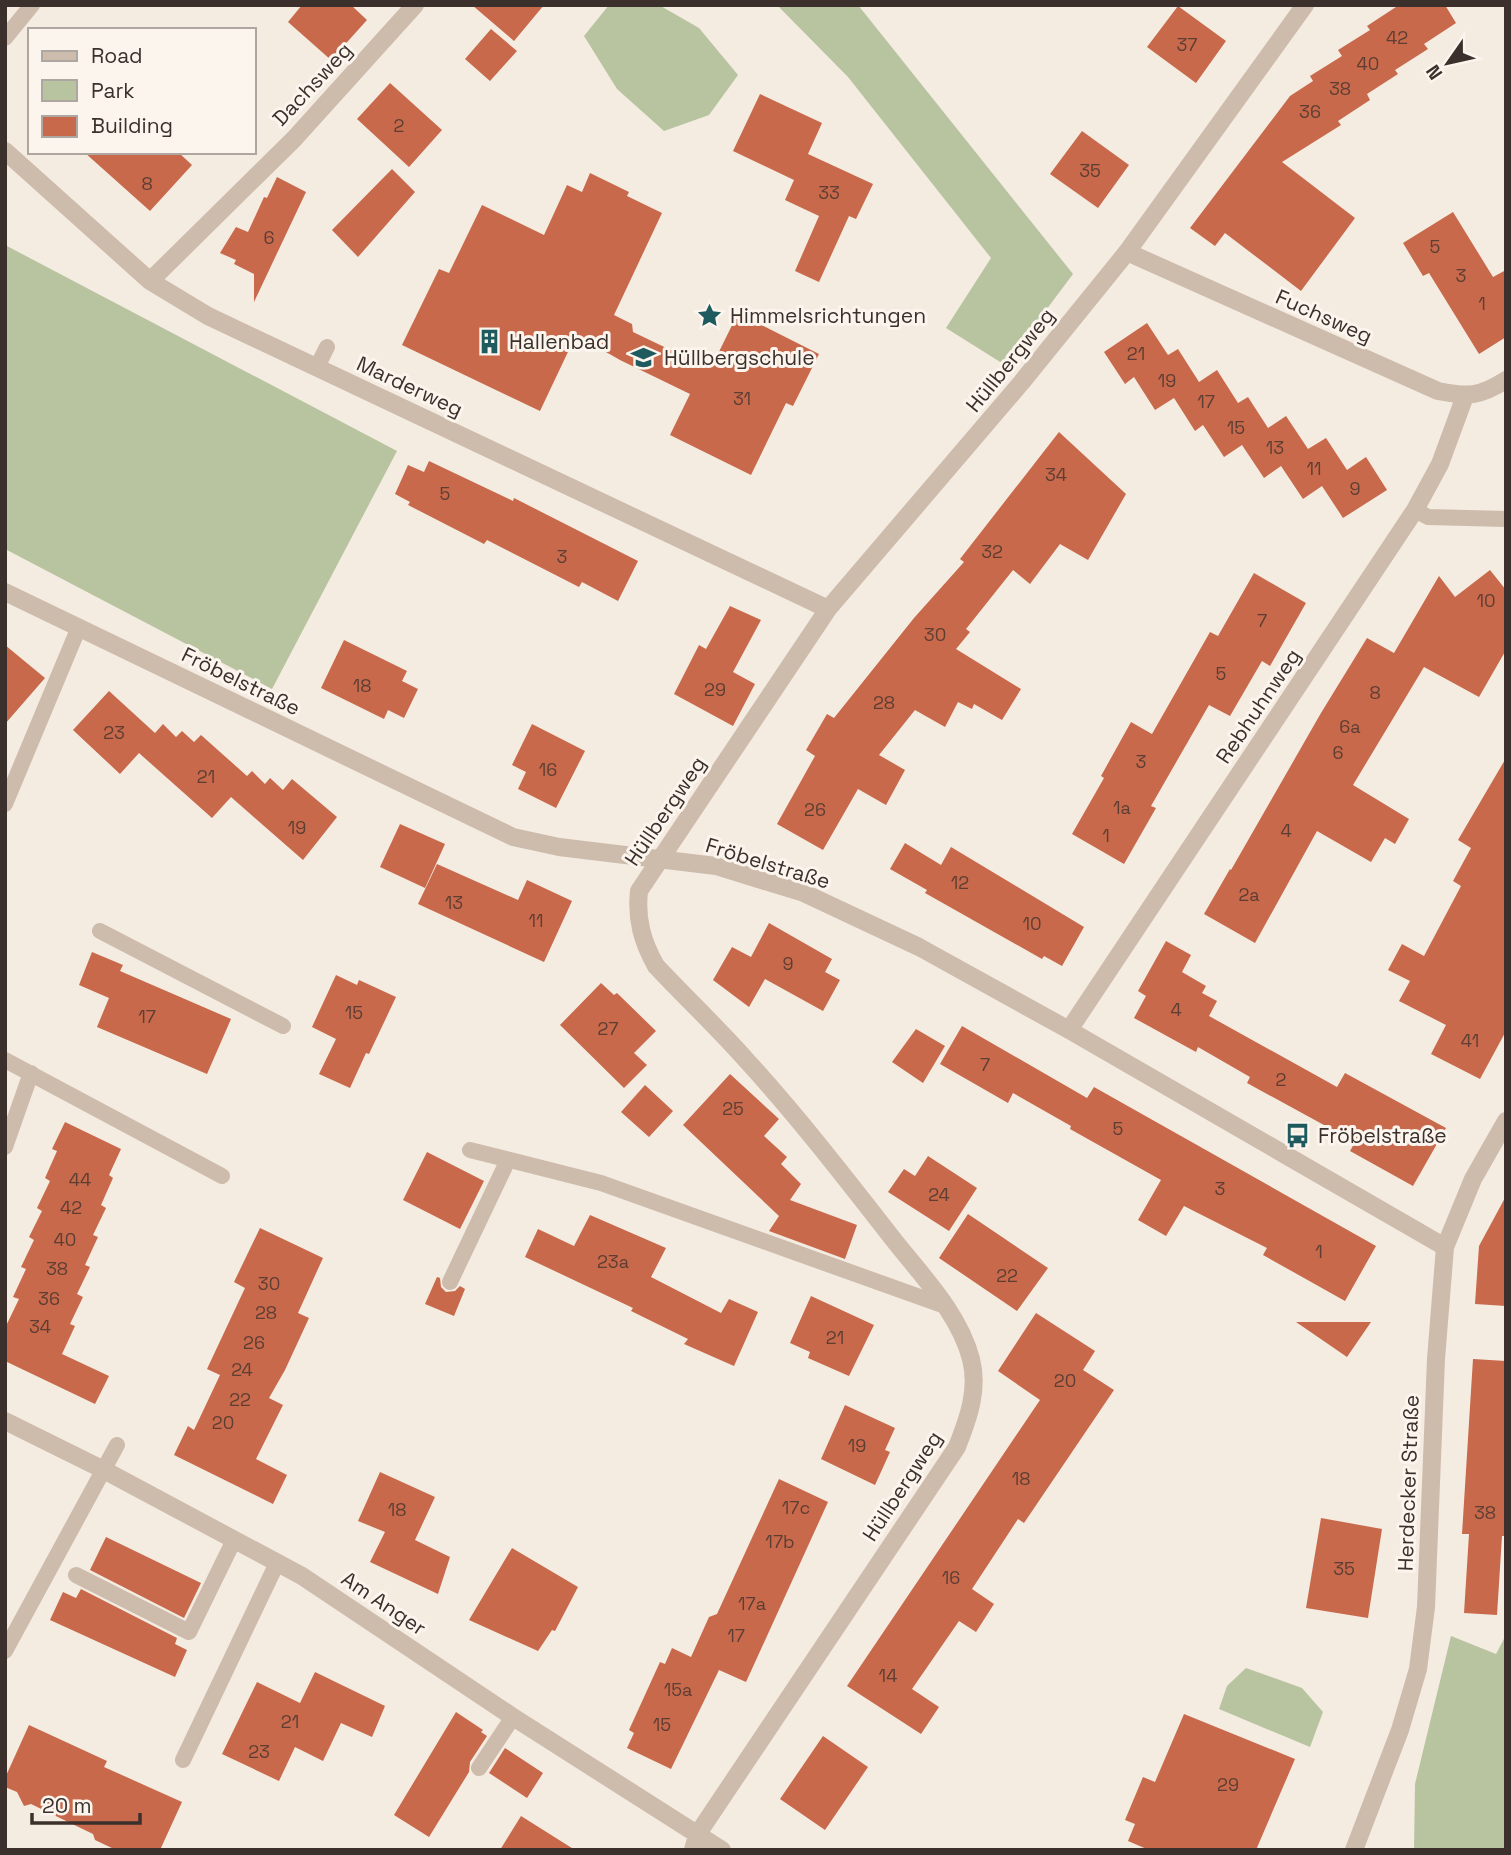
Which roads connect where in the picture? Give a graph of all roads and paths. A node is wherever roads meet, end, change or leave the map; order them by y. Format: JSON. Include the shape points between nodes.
{"nodes":[{"id":1,"x":32,"y":5,"type":"edge"},
{"id":2,"x":415,"y":5,"type":"edge"},
{"id":3,"x":1305,"y":5,"type":"edge"},
{"id":4,"x":5,"y":38,"type":"edge"},
{"id":5,"x":5,"y":151,"type":"edge"},
{"id":6,"x":1126,"y":252,"type":"junction"},
{"id":7,"x":150,"y":281,"type":"junction"},
{"id":8,"x":327,"y":347,"type":"dead end"},
{"id":9,"x":317,"y":367,"type":"junction"},
{"id":10,"x":1506,"y":380,"type":"edge"},
{"id":11,"x":1465,"y":396,"type":"junction"},
{"id":12,"x":1415,"y":510,"type":"junction"},
{"id":13,"x":1506,"y":519,"type":"edge"},
{"id":14,"x":5,"y":592,"type":"edge"},
{"id":15,"x":828,"y":610,"type":"junction"},
{"id":16,"x":79,"y":627,"type":"junction"},
{"id":17,"x":5,"y":804,"type":"edge"},
{"id":18,"x":660,"y":858,"type":"junction"},
{"id":19,"x":100,"y":931,"type":"dead end"},
{"id":20,"x":283,"y":1026,"type":"dead end"},
{"id":21,"x":1069,"y":1030,"type":"junction"},
{"id":22,"x":5,"y":1060,"type":"edge"},
{"id":23,"x":32,"y":1073,"type":"junction"},
{"id":24,"x":1506,"y":1121,"type":"edge"},
{"id":25,"x":5,"y":1147,"type":"edge"},
{"id":26,"x":470,"y":1150,"type":"dead end"},
{"id":27,"x":508,"y":1160,"type":"junction"},
{"id":28,"x":222,"y":1176,"type":"dead end"},
{"id":29,"x":1445,"y":1247,"type":"junction"},
{"id":30,"x":450,"y":1282,"type":"dead end"},
{"id":31,"x":945,"y":1306,"type":"junction"},
{"id":32,"x":5,"y":1421,"type":"edge"},
{"id":33,"x":117,"y":1445,"type":"dead end"},
{"id":34,"x":102,"y":1469,"type":"junction"},
{"id":35,"x":234,"y":1540,"type":"junction"},
{"id":36,"x":277,"y":1563,"type":"junction"},
{"id":37,"x":76,"y":1575,"type":"dead end"},
{"id":38,"x":5,"y":1651,"type":"edge"},
{"id":39,"x":513,"y":1717,"type":"junction"},
{"id":40,"x":183,"y":1760,"type":"dead end"},
{"id":41,"x":479,"y":1768,"type":"dead end"},
{"id":42,"x":695,"y":1842,"type":"edge"},
{"id":43,"x":722,"y":1850,"type":"edge"},
{"id":44,"x":1354,"y":1850,"type":"edge"}],
"edges":[{"from":1,"to":4,"type":"lane"},
{"from":2,"to":7,"type":"street","name":"Dachsweg","via":[[294,139]]},
{"from":3,"to":6,"type":"street","name":"Hüllbergweg"},
{"from":5,"to":7,"type":"street","name":"Marderweg"},
{"from":6,"to":11,"type":"street","name":"Fuchsweg","via":[[1438,391]]},
{"from":6,"to":15,"type":"street","name":"Hüllbergweg"},
{"from":7,"to":9,"type":"street","name":"Marderweg","via":[[208,316]]},
{"from":8,"to":9,"type":"lane"},
{"from":9,"to":15,"type":"street","name":"Marderweg"},
{"from":10,"to":11,"type":"street","via":[[1487,392]]},
{"from":11,"to":12,"type":"street","name":"Rebhuhnweg","via":[[1440,464]]},
{"from":12,"to":13,"type":"lane","via":[[1428,517]]},
{"from":12,"to":21,"type":"street","name":"Rebhuhnweg"},
{"from":14,"to":16,"type":"street","name":"Fröbelstraße"},
{"from":15,"to":18,"type":"street","name":"Hüllbergweg"},
{"from":16,"to":17,"type":"lane"},
{"from":16,"to":18,"type":"street","name":"Fröbelstraße","via":[[513,836],[559,848]]},
{"from":18,"to":21,"type":"street","name":"Fröbelstraße","via":[[716,866],[804,893],[919,947]]},
{"from":18,"to":31,"type":"street","name":"Hüllbergweg","via":[[639,891],[637,905],[638,923],[656,966],[749,1062]]},
{"from":19,"to":20,"type":"lane"},
{"from":21,"to":29,"type":"street","name":"Fröbelstraße"},
{"from":22,"to":23,"type":"lane"},
{"from":23,"to":25,"type":"lane"},
{"from":23,"to":28,"type":"lane"},
{"from":24,"to":29,"type":"street","name":"Herdecker Straße","via":[[1473,1179]]},
{"from":26,"to":27,"type":"lane"},
{"from":27,"to":30,"type":"lane"},
{"from":27,"to":31,"type":"lane","via":[[601,1183]]},
{"from":29,"to":44,"type":"street","name":"Herdecker Straße","via":[[1426,1607],[1418,1669]]},
{"from":31,"to":42,"type":"street","name":"Hüllbergweg","via":[[961,1332],[974,1390],[957,1447]]},
{"from":32,"to":34,"type":"street","name":"Am Anger"},
{"from":33,"to":34,"type":"lane"},
{"from":34,"to":35,"type":"street","name":"Am Anger"},
{"from":34,"to":38,"type":"lane"},
{"from":35,"to":36,"type":"street","name":"Am Anger"},
{"from":35,"to":37,"type":"lane","via":[[189,1632]]},
{"from":36,"to":39,"type":"street","name":"Am Anger"},
{"from":36,"to":40,"type":"lane"},
{"from":39,"to":41,"type":"lane"},
{"from":39,"to":42,"type":"street","name":"Am Anger"},
{"from":42,"to":43,"type":"street","name":"Am Anger"}]}
